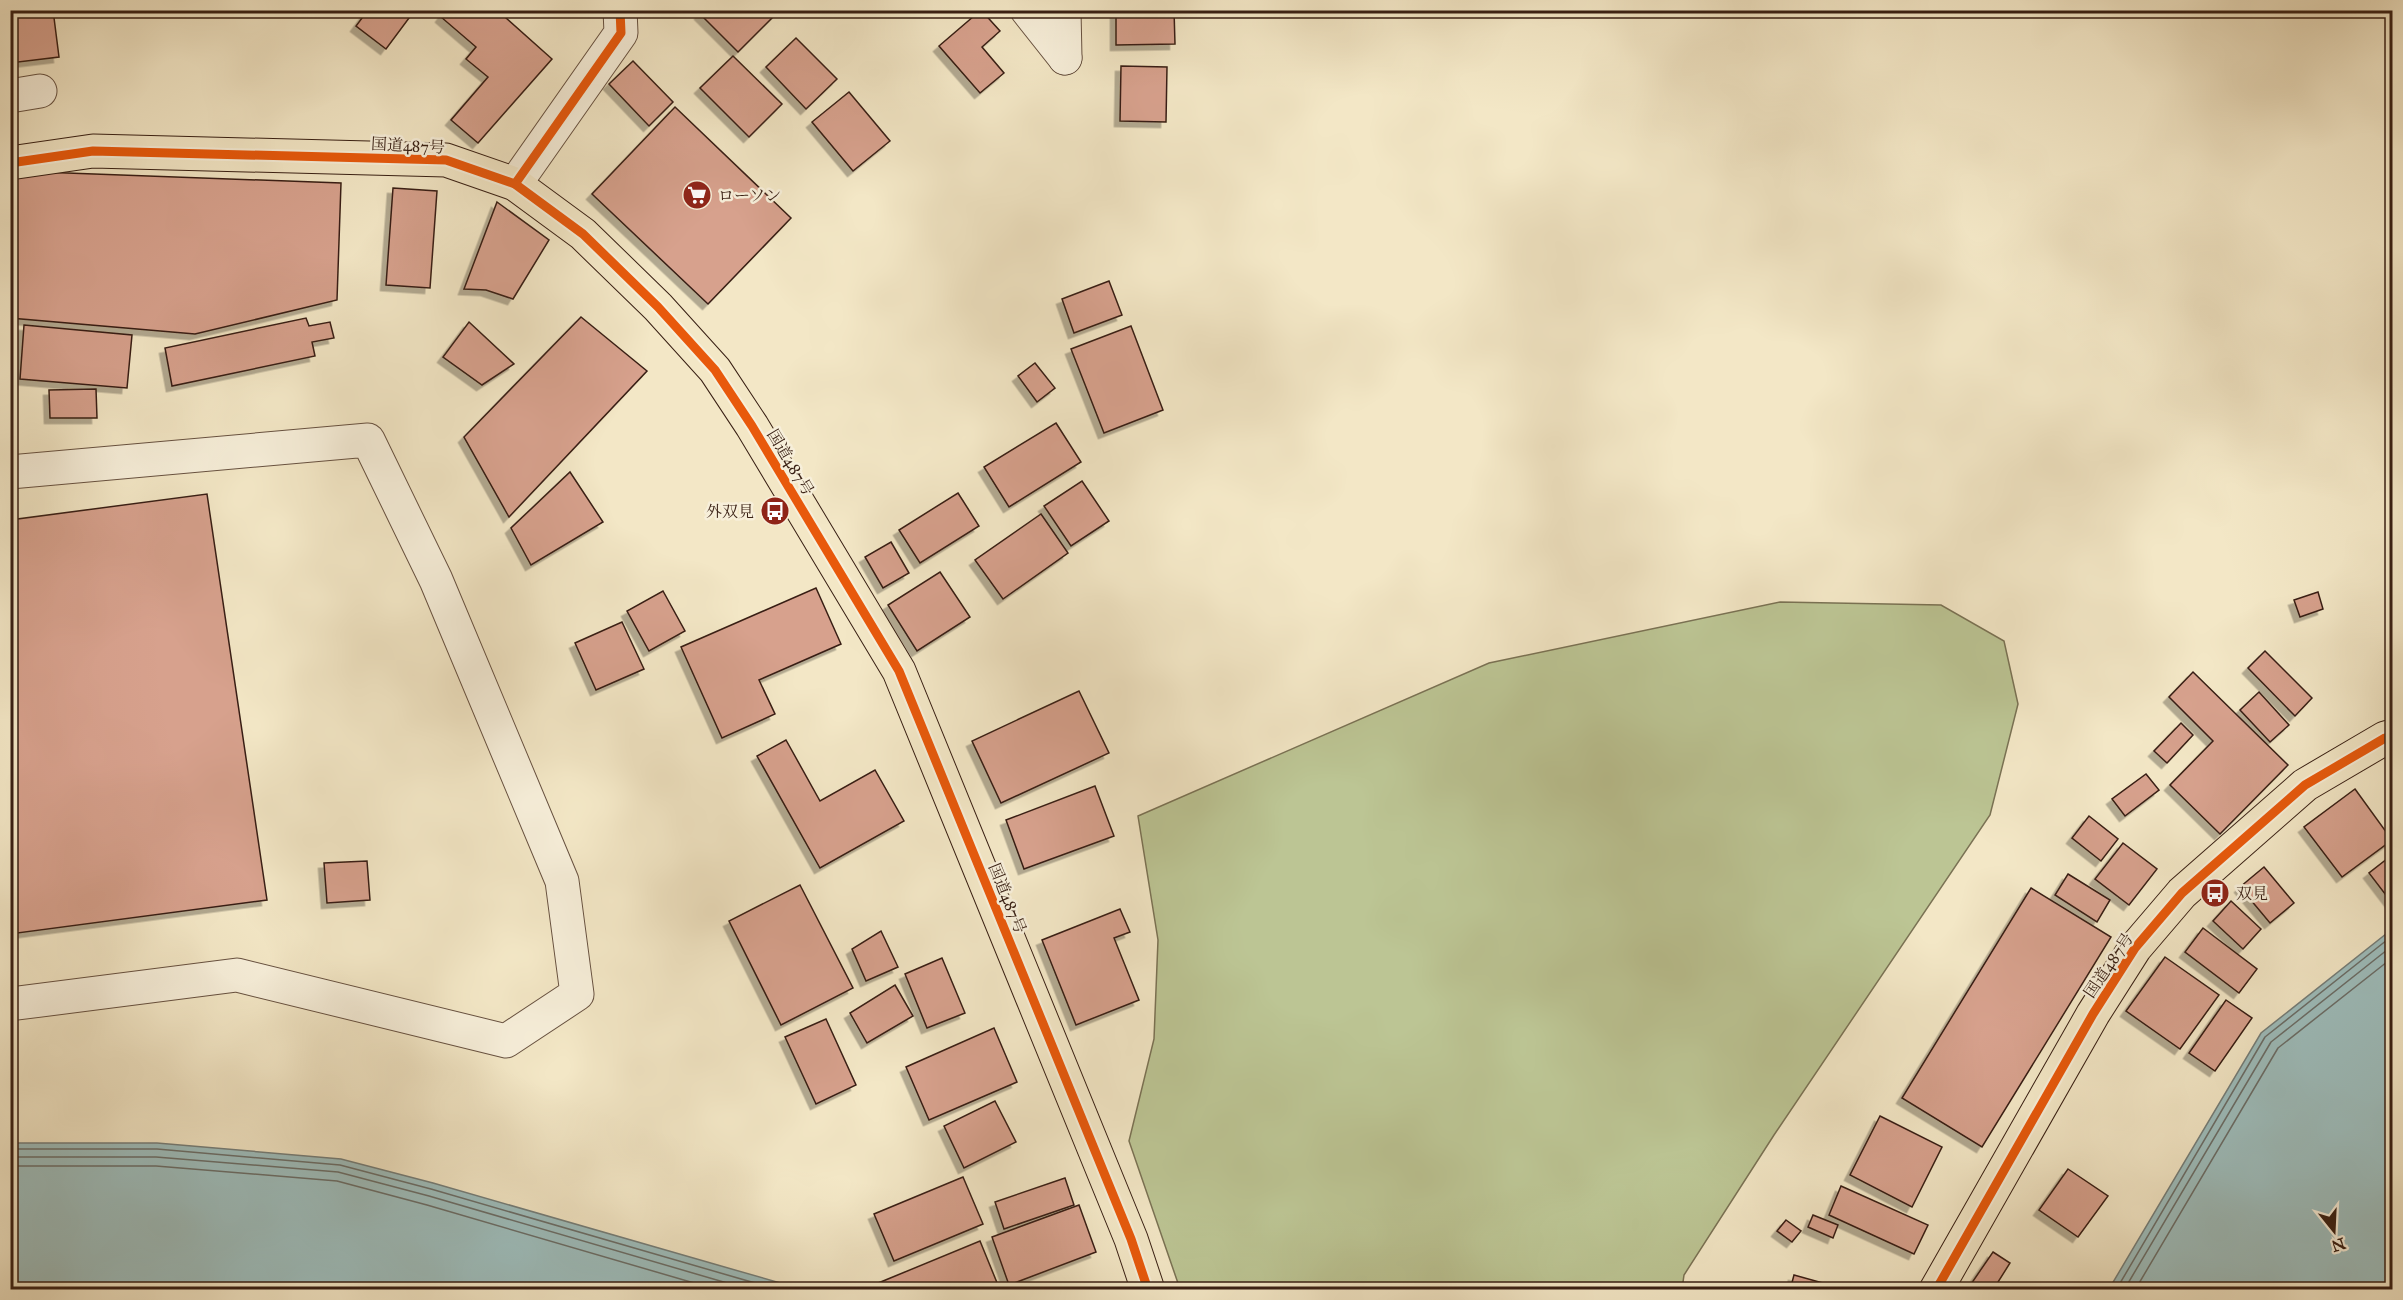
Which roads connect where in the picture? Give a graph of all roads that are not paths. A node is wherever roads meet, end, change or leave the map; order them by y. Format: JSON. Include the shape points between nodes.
{"nodes":[{"id":1,"x":620,"y":10,"type":"edge"},
{"id":2,"x":1027,"y":10,"type":"edge"},
{"id":3,"x":1064,"y":10,"type":"edge"},
{"id":4,"x":10,"y":163,"type":"edge"},
{"id":5,"x":515,"y":184,"type":"junction"},
{"id":6,"x":10,"y":471,"type":"edge"},
{"id":7,"x":2392,"y":736,"type":"edge"},
{"id":8,"x":10,"y":1004,"type":"edge"},
{"id":9,"x":1148,"y":1290,"type":"edge"},
{"id":10,"x":1936,"y":1290,"type":"edge"}],
"edges":[{"from":1,"to":5,"type":"street","via":[[621,33]]},
{"from":2,"to":3,"type":"street","via":[[1065,58]]},
{"from":4,"to":5,"type":"highway","name":"国道487号","via":[[93,151],[446,160]]},
{"from":5,"to":9,"type":"highway","name":"国道487号","via":[[583,234],[715,370],[899,671],[1131,1239]]},
{"from":6,"to":8,"type":"street","via":[[368,440],[436,580],[562,880],[577,994],[506,1041],[237,975]]},
{"from":7,"to":10,"type":"highway","name":"国道487号","via":[[2306,785],[2181,893],[2135,948],[2092,1014]]}]}
